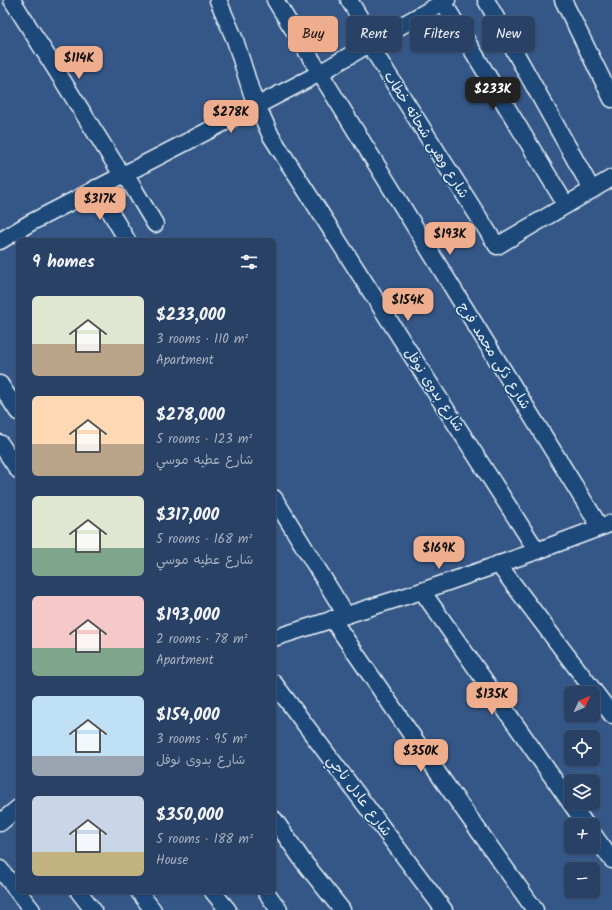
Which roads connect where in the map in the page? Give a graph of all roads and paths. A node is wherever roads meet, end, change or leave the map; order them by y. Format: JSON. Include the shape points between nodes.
{"nodes":[{"id":1,"x":12,"y":0,"type":"edge"},
{"id":2,"x":218,"y":0,"type":"edge"},
{"id":3,"x":275,"y":0,"type":"edge"},
{"id":4,"x":350,"y":0,"type":"edge"},
{"id":5,"x":486,"y":0,"type":"edge"},
{"id":6,"x":563,"y":0,"type":"edge"},
{"id":7,"x":445,"y":1,"type":"edge"},
{"id":8,"x":358,"y":16,"type":"edge"},
{"id":9,"x":402,"y":25,"type":"edge"},
{"id":10,"x":355,"y":52,"type":"edge"},
{"id":11,"x":378,"y":52,"type":"edge"},
{"id":12,"x":320,"y":73,"type":"junction"},
{"id":13,"x":612,"y":98,"type":"edge"},
{"id":14,"x":257,"y":106,"type":"junction"},
{"id":15,"x":123,"y":175,"type":"junction"},
{"id":16,"x":612,"y":178,"type":"edge"},
{"id":17,"x":96,"y":188,"type":"junction"},
{"id":18,"x":592,"y":190,"type":"junction"},
{"id":19,"x":566,"y":205,"type":"junction"},
{"id":20,"x":154,"y":224,"type":"dead end"},
{"id":21,"x":126,"y":238,"type":"edge"},
{"id":22,"x":0,"y":241,"type":"edge"},
{"id":23,"x":0,"y":384,"type":"edge"},
{"id":24,"x":16,"y":409,"type":"edge"},
{"id":25,"x":0,"y":443,"type":"edge"},
{"id":26,"x":16,"y":467,"type":"edge"},
{"id":27,"x":276,"y":502,"type":"edge"},
{"id":28,"x":609,"y":524,"type":"edge"},
{"id":29,"x":537,"y":550,"type":"junction"},
{"id":30,"x":498,"y":564,"type":"junction"},
{"id":31,"x":422,"y":591,"type":"junction"},
{"id":32,"x":339,"y":617,"type":"junction"},
{"id":33,"x":276,"y":634,"type":"edge"},
{"id":34,"x":276,"y":686,"type":"edge"},
{"id":35,"x":612,"y":715,"type":"edge"},
{"id":36,"x":16,"y":811,"type":"edge"},
{"id":37,"x":581,"y":818,"type":"edge"},
{"id":38,"x":276,"y":822,"type":"edge"},
{"id":39,"x":0,"y":823,"type":"edge"},
{"id":40,"x":600,"y":844,"type":"edge"},
{"id":41,"x":612,"y":860,"type":"edge"},
{"id":42,"x":0,"y":869,"type":"edge"},
{"id":43,"x":16,"y":890,"type":"edge"},
{"id":44,"x":20,"y":894,"type":"edge"},
{"id":45,"x":81,"y":894,"type":"edge"},
{"id":46,"x":141,"y":894,"type":"edge"},
{"id":47,"x":216,"y":894,"type":"edge"},
{"id":48,"x":267,"y":894,"type":"edge"},
{"id":49,"x":32,"y":910,"type":"edge"},
{"id":50,"x":93,"y":910,"type":"edge"},
{"id":51,"x":153,"y":910,"type":"edge"},
{"id":52,"x":228,"y":910,"type":"edge"},
{"id":53,"x":279,"y":910,"type":"edge"},
{"id":54,"x":342,"y":910,"type":"edge"},
{"id":55,"x":444,"y":910,"type":"edge"},
{"id":56,"x":535,"y":910,"type":"edge"}],
"edges":[{"from":1,"to":15,"type":"street"},
{"from":2,"to":14,"type":"street","name":"شارع بدوى نوفل","via":[[235,40]]},
{"from":3,"to":12,"type":"street","name":"شارع ذكى محمد فرج"},
{"from":4,"to":8,"type":"street","name":"شارع وهبى شحاته خطاب"},
{"from":5,"to":18,"type":"street"},
{"from":6,"to":13,"type":"street"},
{"from":7,"to":9,"type":"street"},
{"from":7,"to":19,"type":"street"},
{"from":10,"to":12,"type":"street"},
{"from":11,"to":19,"type":"street","name":"شارع وهبى شحاته خطاب","via":[[497,246]]},
{"from":12,"to":14,"type":"street"},
{"from":12,"to":28,"type":"street","name":"شارع ذكى محمد فرج"},
{"from":14,"to":15,"type":"street"},
{"from":14,"to":29,"type":"street","name":"شارع بدوى نوفل","via":[[271,136]]},
{"from":15,"to":17,"type":"street"},
{"from":15,"to":20,"type":"street"},
{"from":16,"to":18,"type":"street"},
{"from":17,"to":21,"type":"street"},
{"from":17,"to":22,"type":"street"},
{"from":18,"to":19,"type":"street"},
{"from":23,"to":24,"type":"street"},
{"from":25,"to":26,"type":"street"},
{"from":27,"to":32,"type":"street"},
{"from":28,"to":29,"type":"street"},
{"from":29,"to":30,"type":"street"},
{"from":30,"to":31,"type":"street"},
{"from":30,"to":35,"type":"street"},
{"from":31,"to":32,"type":"street"},
{"from":31,"to":37,"type":"street"},
{"from":32,"to":33,"type":"street"},
{"from":32,"to":56,"type":"street","via":[[444,782]]},
{"from":34,"to":55,"type":"street","name":"شارع عادل ناجي"},
{"from":36,"to":39,"type":"street"},
{"from":38,"to":54,"type":"street"},
{"from":40,"to":41,"type":"street"},
{"from":42,"to":43,"type":"street"},
{"from":44,"to":49,"type":"street"},
{"from":45,"to":50,"type":"street"},
{"from":46,"to":51,"type":"street"},
{"from":47,"to":52,"type":"street"},
{"from":48,"to":53,"type":"street"}]}
